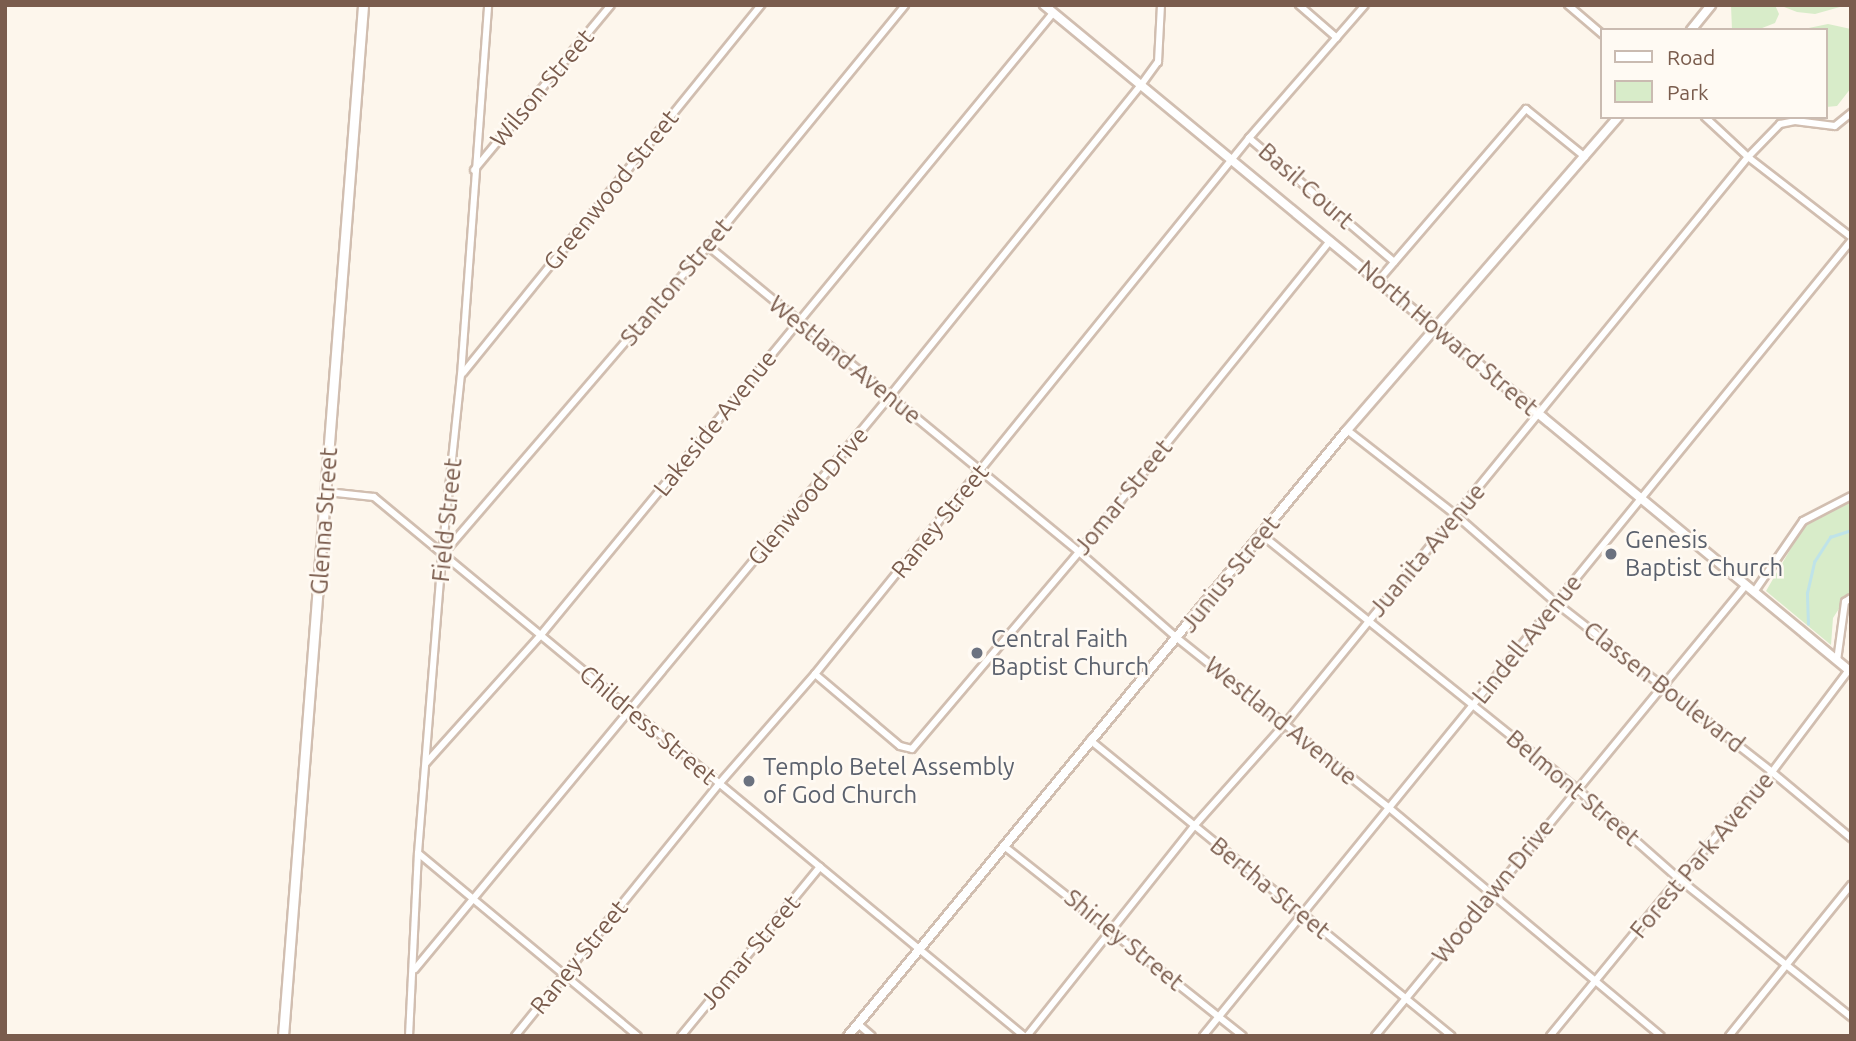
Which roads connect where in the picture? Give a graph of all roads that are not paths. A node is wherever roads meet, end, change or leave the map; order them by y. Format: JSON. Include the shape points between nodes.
{"nodes":[{"id":1,"x":363,"y":5,"type":"edge"},
{"id":2,"x":488,"y":5,"type":"edge"},
{"id":3,"x":611,"y":5,"type":"edge"},
{"id":4,"x":761,"y":5,"type":"edge"},
{"id":5,"x":905,"y":5,"type":"edge"},
{"id":6,"x":1044,"y":5,"type":"edge"},
{"id":7,"x":1161,"y":5,"type":"edge"},
{"id":8,"x":1300,"y":5,"type":"edge"},
{"id":9,"x":1364,"y":5,"type":"edge"},
{"id":10,"x":1568,"y":5,"type":"edge"},
{"id":11,"x":1711,"y":5,"type":"edge"},
{"id":12,"x":1054,"y":13,"type":"junction"},
{"id":13,"x":1693,"y":28,"type":"edge"},
{"id":14,"x":1601,"y":33,"type":"edge"},
{"id":15,"x":1337,"y":38,"type":"junction"},
{"id":16,"x":1141,"y":85,"type":"junction"},
{"id":17,"x":1851,"y":113,"type":"edge"},
{"id":18,"x":1616,"y":119,"type":"edge"},
{"id":19,"x":1706,"y":119,"type":"edge"},
{"id":20,"x":1249,"y":138,"type":"junction"},
{"id":21,"x":1585,"y":157,"type":"junction"},
{"id":22,"x":1748,"y":157,"type":"junction"},
{"id":23,"x":1232,"y":160,"type":"junction"},
{"id":24,"x":474,"y":170,"type":"junction"},
{"id":25,"x":1851,"y":239,"type":"edge"},
{"id":26,"x":1330,"y":241,"type":"junction"},
{"id":27,"x":708,"y":246,"type":"junction"},
{"id":28,"x":1394,"y":262,"type":"junction"},
{"id":29,"x":1378,"y":281,"type":"junction"},
{"id":30,"x":798,"y":322,"type":"junction"},
{"id":31,"x":1434,"y":327,"type":"junction"},
{"id":32,"x":461,"y":375,"type":"junction"},
{"id":33,"x":890,"y":396,"type":"junction"},
{"id":34,"x":1539,"y":414,"type":"junction"},
{"id":35,"x":1347,"y":430,"type":"junction"},
{"id":36,"x":980,"y":472,"type":"junction"},
{"id":37,"x":327,"y":492,"type":"junction"},
{"id":38,"x":1851,"y":496,"type":"edge"},
{"id":39,"x":1642,"y":499,"type":"junction"},
{"id":40,"x":1457,"y":516,"type":"junction"},
{"id":41,"x":1262,"y":535,"type":"junction"},
{"id":42,"x":1079,"y":552,"type":"junction"},
{"id":43,"x":442,"y":555,"type":"junction"},
{"id":44,"x":1746,"y":585,"type":"junction"},
{"id":45,"x":1754,"y":592,"type":"junction"},
{"id":46,"x":1851,"y":598,"type":"edge"},
{"id":47,"x":1556,"y":603,"type":"junction"},
{"id":48,"x":1366,"y":621,"type":"junction"},
{"id":49,"x":540,"y":636,"type":"junction"},
{"id":50,"x":1177,"y":638,"type":"junction"},
{"id":51,"x":1838,"y":661,"type":"junction"},
{"id":52,"x":1850,"y":671,"type":"edge"},
{"id":53,"x":815,"y":674,"type":"junction"},
{"id":54,"x":1664,"y":686,"type":"junction"},
{"id":55,"x":1473,"y":705,"type":"junction"},
{"id":56,"x":631,"y":711,"type":"junction"},
{"id":57,"x":1285,"y":724,"type":"junction"},
{"id":58,"x":1090,"y":740,"type":"junction"},
{"id":59,"x":425,"y":764,"type":"junction"},
{"id":60,"x":1772,"y":772,"type":"junction"},
{"id":61,"x":719,"y":784,"type":"junction"},
{"id":62,"x":1577,"y":789,"type":"junction"},
{"id":63,"x":1388,"y":807,"type":"junction"},
{"id":64,"x":1194,"y":826,"type":"junction"},
{"id":65,"x":1851,"y":838,"type":"edge"},
{"id":66,"x":1004,"y":846,"type":"junction"},
{"id":67,"x":418,"y":853,"type":"junction"},
{"id":68,"x":820,"y":867,"type":"junction"},
{"id":69,"x":1679,"y":879,"type":"junction"},
{"id":70,"x":1851,"y":885,"type":"edge"},
{"id":71,"x":1489,"y":895,"type":"junction"},
{"id":72,"x":472,"y":898,"type":"junction"},
{"id":73,"x":1302,"y":914,"type":"junction"},
{"id":74,"x":1113,"y":932,"type":"junction"},
{"id":75,"x":918,"y":950,"type":"junction"},
{"id":76,"x":1786,"y":965,"type":"junction"},
{"id":77,"x":415,"y":969,"type":"junction"},
{"id":78,"x":565,"y":975,"type":"junction"},
{"id":79,"x":1597,"y":980,"type":"junction"},
{"id":80,"x":1406,"y":999,"type":"junction"},
{"id":81,"x":1219,"y":1016,"type":"junction"},
{"id":82,"x":1851,"y":1017,"type":"edge"},
{"id":83,"x":858,"y":1024,"type":"junction"},
{"id":84,"x":283,"y":1036,"type":"edge"},
{"id":85,"x":409,"y":1036,"type":"edge"},
{"id":86,"x":516,"y":1036,"type":"edge"},
{"id":87,"x":638,"y":1036,"type":"edge"},
{"id":88,"x":681,"y":1036,"type":"edge"},
{"id":89,"x":848,"y":1036,"type":"edge"},
{"id":90,"x":872,"y":1036,"type":"edge"},
{"id":91,"x":1025,"y":1036,"type":"edge"},
{"id":92,"x":1202,"y":1036,"type":"edge"},
{"id":93,"x":1243,"y":1036,"type":"edge"},
{"id":94,"x":1375,"y":1036,"type":"edge"},
{"id":95,"x":1451,"y":1036,"type":"edge"},
{"id":96,"x":1550,"y":1036,"type":"edge"},
{"id":97,"x":1661,"y":1036,"type":"edge"},
{"id":98,"x":1729,"y":1036,"type":"edge"}],
"edges":[{"from":1,"to":37,"type":"main road","name":"Glenna Street"},
{"from":2,"to":24,"type":"street","name":"Field Street"},
{"from":3,"to":24,"type":"street","name":"Wilson Street"},
{"from":4,"to":32,"type":"street","name":"Greenwood Street"},
{"from":5,"to":27,"type":"street","name":"Stanton Street"},
{"from":6,"to":12,"type":"street","name":"North Howard Street"},
{"from":7,"to":16,"type":"street","name":"Glenwood Drive","via":[[1158,62]]},
{"from":8,"to":15,"type":"street"},
{"from":9,"to":15,"type":"street","name":"Raney Street"},
{"from":10,"to":14,"type":"street"},
{"from":11,"to":13,"type":"street"},
{"from":12,"to":16,"type":"street","name":"North Howard Street"},
{"from":12,"to":30,"type":"street","name":"Lakeside Avenue"},
{"from":15,"to":20,"type":"street","name":"Raney Street"},
{"from":16,"to":23,"type":"street","name":"North Howard Street"},
{"from":16,"to":33,"type":"street","name":"Glenwood Drive"},
{"from":17,"to":22,"type":"street","name":"Juanita Avenue","via":[[1835,126],[1795,121],[1780,124]]},
{"from":18,"to":21,"type":"street","name":"Junius Street"},
{"from":19,"to":22,"type":"street"},
{"from":20,"to":23,"type":"street","name":"Raney Street"},
{"from":20,"to":28,"type":"street","name":"Basil Court"},
{"from":21,"to":28,"type":"street","via":[[1526,109]]},
{"from":21,"to":31,"type":"street","name":"Junius Street"},
{"from":22,"to":25,"type":"street"},
{"from":22,"to":34,"type":"street","name":"Juanita Avenue"},
{"from":23,"to":26,"type":"street","name":"North Howard Street"},
{"from":23,"to":36,"type":"street","name":"Raney Street"},
{"from":24,"to":32,"type":"street","name":"Field Street"},
{"from":25,"to":39,"type":"street","name":"Lindell Avenue"},
{"from":26,"to":29,"type":"street","name":"North Howard Street"},
{"from":26,"to":42,"type":"street","name":"Jomar Street"},
{"from":27,"to":30,"type":"street","name":"Westland Avenue"},
{"from":27,"to":43,"type":"street","name":"Stanton Street"},
{"from":28,"to":29,"type":"street"},
{"from":29,"to":31,"type":"street","name":"North Howard Street"},
{"from":30,"to":33,"type":"street","name":"Westland Avenue"},
{"from":30,"to":49,"type":"street","name":"Lakeside Avenue"},
{"from":31,"to":34,"type":"street","name":"North Howard Street"},
{"from":31,"to":35,"type":"street","name":"Junius Street"},
{"from":32,"to":43,"type":"street","name":"Field Street"},
{"from":33,"to":36,"type":"street","name":"Westland Avenue"},
{"from":33,"to":56,"type":"street","name":"Glenwood Drive"},
{"from":34,"to":39,"type":"street","name":"North Howard Street"},
{"from":34,"to":40,"type":"street","name":"Juanita Avenue"},
{"from":35,"to":40,"type":"street","name":"Classen Boulevard"},
{"from":35,"to":41,"type":"street","name":"Junius Street"},
{"from":36,"to":42,"type":"street","name":"Westland Avenue"},
{"from":36,"to":53,"type":"street","name":"Raney Street"},
{"from":37,"to":43,"type":"street","name":"Childress Street","via":[[374,497]]},
{"from":37,"to":84,"type":"main road","name":"Glenna Street"},
{"from":38,"to":45,"type":"street","via":[[1803,521]]},
{"from":39,"to":44,"type":"street","name":"North Howard Street"},
{"from":39,"to":47,"type":"street","name":"Lindell Avenue"},
{"from":40,"to":47,"type":"street","name":"Classen Boulevard"},
{"from":40,"to":48,"type":"street","name":"Juanita Avenue"},
{"from":41,"to":48,"type":"street","name":"Belmont Street"},
{"from":41,"to":50,"type":"street","name":"Junius Street"},
{"from":42,"to":50,"type":"street","name":"Westland Avenue"},
{"from":42,"to":53,"type":"street","name":"Jomar Street","via":[[912,749],[900,746]]},
{"from":43,"to":49,"type":"street","name":"Childress Street"},
{"from":43,"to":59,"type":"street","name":"Field Street"},
{"from":44,"to":45,"type":"street","name":"North Howard Street"},
{"from":44,"to":54,"type":"street","name":"Woodlawn Drive"},
{"from":45,"to":51,"type":"street","name":"North Howard Street"},
{"from":46,"to":51,"type":"street","via":[[1846,602]]},
{"from":47,"to":54,"type":"street","name":"Classen Boulevard"},
{"from":47,"to":55,"type":"street","name":"Lindell Avenue"},
{"from":48,"to":55,"type":"street","name":"Belmont Street"},
{"from":48,"to":57,"type":"street","name":"Juanita Avenue"},
{"from":49,"to":56,"type":"street","name":"Childress Street"},
{"from":49,"to":59,"type":"street","name":"Lakeside Avenue"},
{"from":50,"to":57,"type":"street","name":"Westland Avenue"},
{"from":50,"to":58,"type":"street","name":"Junius Street"},
{"from":51,"to":52,"type":"street","name":"North Howard Street"},
{"from":52,"to":60,"type":"street","name":"Forest Park Avenue"},
{"from":53,"to":61,"type":"street","name":"Raney Street"},
{"from":54,"to":60,"type":"street","name":"Classen Boulevard"},
{"from":54,"to":62,"type":"street","name":"Woodlawn Drive"},
{"from":55,"to":62,"type":"street","name":"Belmont Street"},
{"from":55,"to":63,"type":"street","name":"Lindell Avenue"},
{"from":56,"to":61,"type":"street","name":"Childress Street"},
{"from":56,"to":72,"type":"street","name":"Glenwood Drive"},
{"from":57,"to":63,"type":"street","name":"Westland Avenue"},
{"from":57,"to":64,"type":"street","name":"Juanita Avenue"},
{"from":58,"to":64,"type":"street","name":"Bertha Street"},
{"from":58,"to":66,"type":"street","name":"Junius Street"},
{"from":59,"to":67,"type":"street","name":"Field Street"},
{"from":60,"to":65,"type":"street","name":"Classen Boulevard"},
{"from":60,"to":69,"type":"street","name":"Forest Park Avenue"},
{"from":61,"to":68,"type":"street","name":"Childress Street"},
{"from":61,"to":78,"type":"street","name":"Raney Street"},
{"from":62,"to":69,"type":"street","name":"Belmont Street"},
{"from":62,"to":71,"type":"street","name":"Woodlawn Drive"},
{"from":63,"to":71,"type":"street","name":"Westland Avenue"},
{"from":63,"to":73,"type":"street","name":"Lindell Avenue"},
{"from":64,"to":73,"type":"street","name":"Bertha Street"},
{"from":64,"to":74,"type":"street","name":"Juanita Avenue"},
{"from":66,"to":74,"type":"street","name":"Shirley Street"},
{"from":66,"to":75,"type":"street","name":"Junius Street"},
{"from":67,"to":72,"type":"street"},
{"from":67,"to":77,"type":"street","name":"Field Street"},
{"from":68,"to":75,"type":"street","name":"Childress Street"},
{"from":68,"to":88,"type":"street","name":"Jomar Street"},
{"from":69,"to":76,"type":"street","name":"Belmont Street"},
{"from":69,"to":79,"type":"street","name":"Forest Park Avenue"},
{"from":70,"to":76,"type":"street"},
{"from":71,"to":79,"type":"street","name":"Westland Avenue"},
{"from":71,"to":80,"type":"street","name":"Woodlawn Drive"},
{"from":72,"to":77,"type":"street","name":"Glenwood Drive"},
{"from":72,"to":78,"type":"street"},
{"from":73,"to":80,"type":"street","name":"Bertha Street"},
{"from":73,"to":81,"type":"street","name":"Lindell Avenue"},
{"from":74,"to":81,"type":"street","name":"Shirley Street"},
{"from":74,"to":91,"type":"street","name":"Juanita Avenue"},
{"from":75,"to":83,"type":"street","name":"Junius Street"},
{"from":75,"to":91,"type":"street","name":"Childress Street"},
{"from":76,"to":82,"type":"street","name":"Belmont Street"},
{"from":76,"to":98,"type":"street"},
{"from":77,"to":85,"type":"street","name":"Field Street"},
{"from":78,"to":86,"type":"street","name":"Raney Street"},
{"from":78,"to":87,"type":"street"},
{"from":79,"to":96,"type":"street","name":"Forest Park Avenue"},
{"from":79,"to":97,"type":"street","name":"Westland Avenue"},
{"from":80,"to":94,"type":"street","name":"Woodlawn Drive"},
{"from":80,"to":95,"type":"street","name":"Bertha Street"},
{"from":81,"to":92,"type":"street","name":"Lindell Avenue"},
{"from":81,"to":93,"type":"street","name":"Shirley Street"},
{"from":83,"to":89,"type":"street","name":"Junius Street"},
{"from":83,"to":90,"type":"street"}]}
